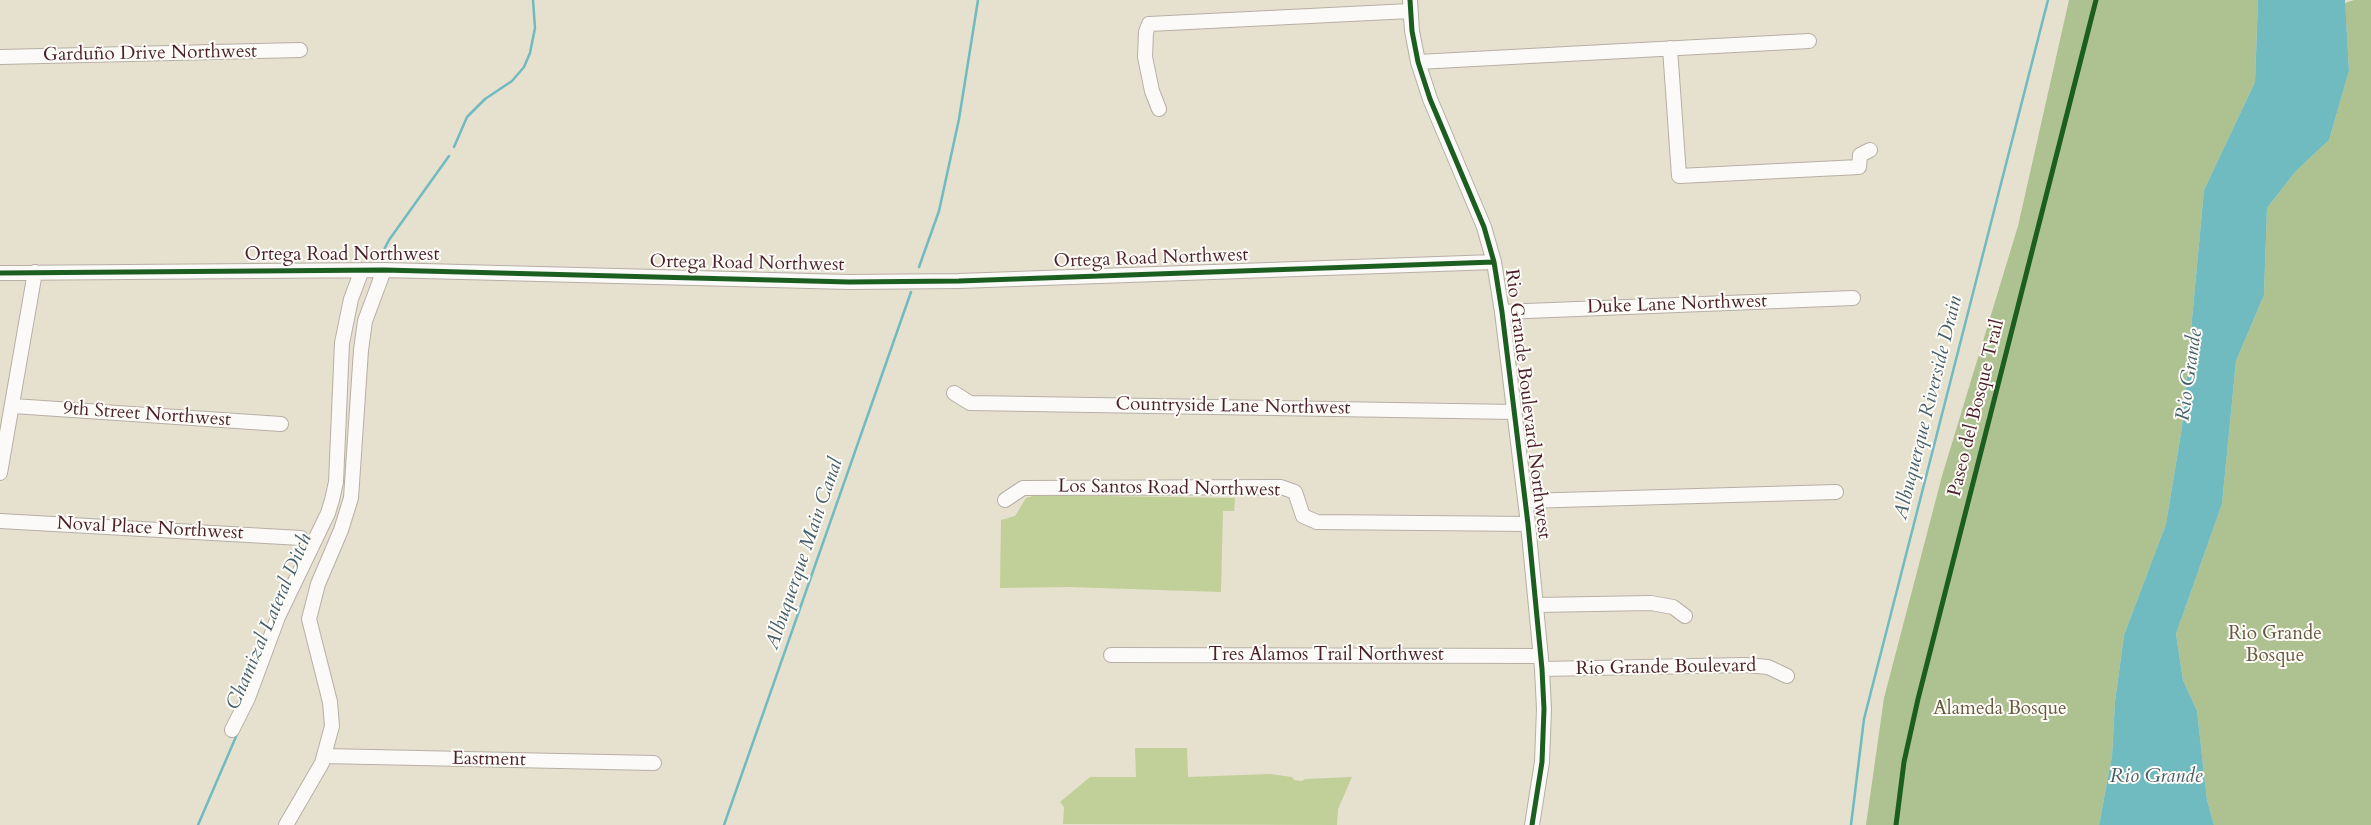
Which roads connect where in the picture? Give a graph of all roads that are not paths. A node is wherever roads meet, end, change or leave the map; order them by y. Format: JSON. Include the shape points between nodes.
{"nodes":[{"id":1,"x":1410,"y":6,"type":"edge"},
{"id":2,"x":1809,"y":41,"type":"dead end"},
{"id":3,"x":1670,"y":48,"type":"junction"},
{"id":4,"x":300,"y":50,"type":"dead end"},
{"id":5,"x":0,"y":57,"type":"edge"},
{"id":6,"x":1418,"y":62,"type":"junction"},
{"id":7,"x":1159,"y":109,"type":"dead end"},
{"id":8,"x":1870,"y":150,"type":"dead end"},
{"id":9,"x":1494,"y":262,"type":"junction"},
{"id":10,"x":362,"y":270,"type":"junction"},
{"id":11,"x":384,"y":270,"type":"junction"},
{"id":12,"x":35,"y":272,"type":"junction"},
{"id":13,"x":0,"y":273,"type":"edge"},
{"id":14,"x":1853,"y":298,"type":"dead end"},
{"id":15,"x":1502,"y":312,"type":"junction"},
{"id":16,"x":954,"y":393,"type":"dead end"},
{"id":17,"x":13,"y":406,"type":"junction"},
{"id":18,"x":1515,"y":412,"type":"junction"},
{"id":19,"x":281,"y":424,"type":"dead end"},
{"id":20,"x":0,"y":473,"type":"edge"},
{"id":21,"x":1836,"y":492,"type":"dead end"},
{"id":22,"x":1005,"y":500,"type":"dead end"},
{"id":23,"x":1525,"y":502,"type":"junction"},
{"id":24,"x":0,"y":520,"type":"edge"},
{"id":25,"x":1528,"y":524,"type":"junction"},
{"id":26,"x":301,"y":538,"type":"dead end"},
{"id":27,"x":1537,"y":605,"type":"junction"},
{"id":28,"x":1685,"y":616,"type":"dead end"},
{"id":29,"x":1111,"y":655,"type":"dead end"},
{"id":30,"x":1542,"y":663,"type":"junction"},
{"id":31,"x":1787,"y":676,"type":"dead end"},
{"id":32,"x":232,"y":730,"type":"dead end"},
{"id":33,"x":324,"y":756,"type":"junction"},
{"id":34,"x":654,"y":763,"type":"dead end"},
{"id":35,"x":286,"y":825,"type":"edge"},
{"id":36,"x":1532,"y":825,"type":"edge"}],
"edges":[{"from":1,"to":6,"type":"street","name":"Rio Grande Boulevard Northwest"},
{"from":1,"to":7,"type":"street","via":[[1150,24],[1146,32],[1145,57]]},
{"from":2,"to":3,"type":"street"},
{"from":3,"to":6,"type":"street"},
{"from":3,"to":8,"type":"street","via":[[1679,176],[1858,167],[1860,154]]},
{"from":4,"to":5,"type":"street","name":"Garduño Drive Northwest"},
{"from":6,"to":9,"type":"street","name":"Rio Grande Boulevard Northwest","via":[[1430,99],[1484,227]]},
{"from":9,"to":11,"type":"street","name":"Ortega Road Northwest","via":[[849,282]]},
{"from":9,"to":15,"type":"street","name":"Rio Grande Boulevard Northwest"},
{"from":10,"to":11,"type":"street","name":"Ortega Road Northwest"},
{"from":10,"to":12,"type":"street","name":"Ortega Road Northwest"},
{"from":10,"to":32,"type":"street","via":[[351,299],[342,343],[336,482],[332,500]]},
{"from":11,"to":33,"type":"street","via":[[365,321],[351,498],[318,584],[309,619],[330,702],[332,726]]},
{"from":12,"to":13,"type":"street","name":"Ortega Road Northwest"},
{"from":12,"to":17,"type":"street"},
{"from":14,"to":15,"type":"street","name":"Duke Lane Northwest"},
{"from":15,"to":18,"type":"street","name":"Rio Grande Boulevard Northwest"},
{"from":16,"to":18,"type":"street","name":"Countryside Lane Northwest","via":[[970,403]]},
{"from":17,"to":19,"type":"street","name":"9th Street Northwest"},
{"from":17,"to":20,"type":"street"},
{"from":18,"to":23,"type":"street","name":"Rio Grande Boulevard Northwest"},
{"from":21,"to":23,"type":"street"},
{"from":22,"to":25,"type":"street","name":"Los Santos Road Northwest","via":[[1023,488],[1281,486],[1295,492],[1303,516],[1317,522]]},
{"from":23,"to":25,"type":"street","name":"Rio Grande Boulevard Northwest"},
{"from":24,"to":26,"type":"street","name":"Noval Place Northwest"},
{"from":25,"to":27,"type":"street","name":"Rio Grande Boulevard Northwest"},
{"from":27,"to":28,"type":"street","via":[[1652,603],[1674,607]]},
{"from":27,"to":30,"type":"street","name":"Rio Grande Boulevard Northwest"},
{"from":29,"to":30,"type":"street","name":"Tres Alamos Trail Northwest"},
{"from":30,"to":31,"type":"street","name":"Rio Grande Boulevard","via":[[1745,665],[1768,667]]},
{"from":30,"to":36,"type":"street","name":"Rio Grande Boulevard Northwest","via":[[1542,762]]},
{"from":33,"to":34,"type":"street","name":"Eastment"},
{"from":33,"to":35,"type":"street"}]}
